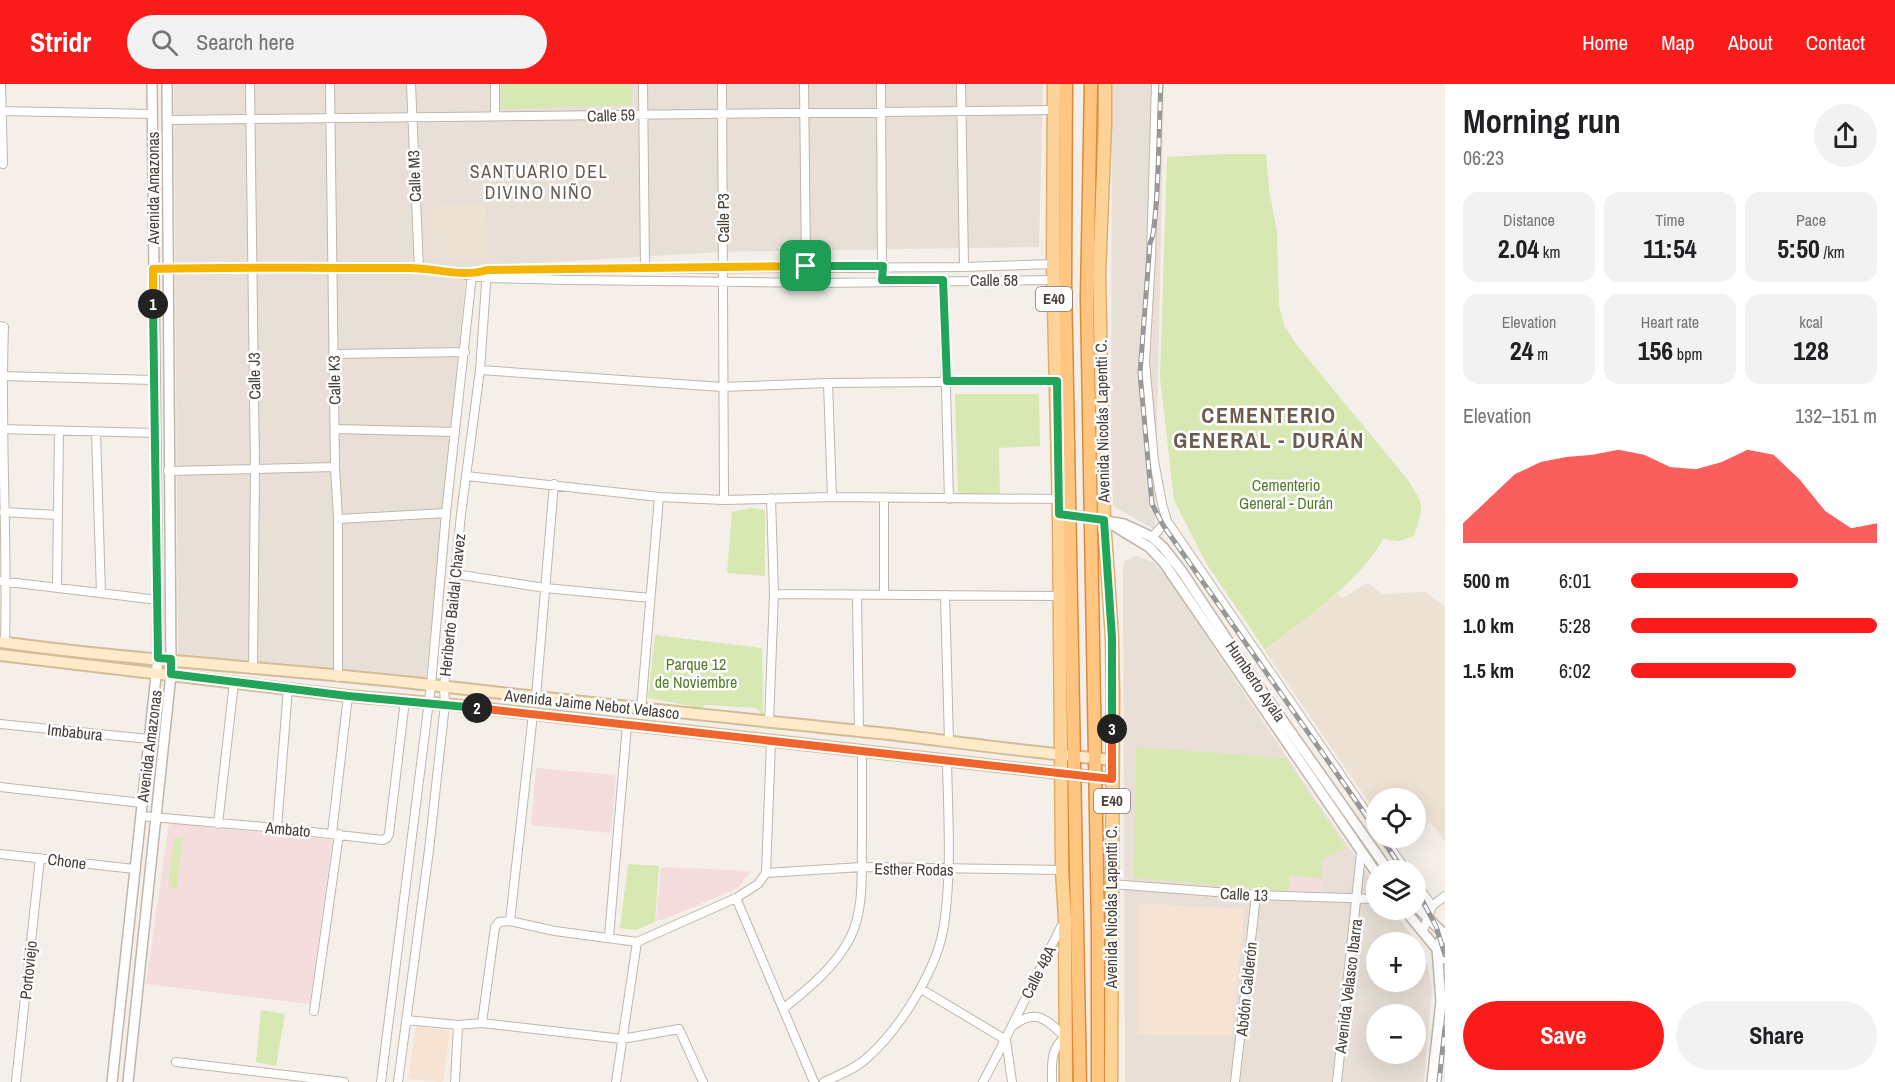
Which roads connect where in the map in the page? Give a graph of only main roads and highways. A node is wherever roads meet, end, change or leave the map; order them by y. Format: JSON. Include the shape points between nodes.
{"nodes":[{"id":1,"x":1054,"y":84,"type":"edge"},
{"id":2,"x":1066,"y":84,"type":"edge"},
{"id":3,"x":1091,"y":84,"type":"edge"},
{"id":4,"x":1105,"y":84,"type":"edge"},
{"id":5,"x":1065,"y":514,"type":"junction"},
{"id":6,"x":3,"y":643,"type":"edge"},
{"id":7,"x":0,"y":655,"type":"edge"},
{"id":8,"x":1068,"y":756,"type":"junction"},
{"id":9,"x":1094,"y":758,"type":"junction"},
{"id":10,"x":1112,"y":759,"type":"junction"},
{"id":11,"x":1062,"y":774,"type":"junction"},
{"id":12,"x":1075,"y":776,"type":"junction"},
{"id":13,"x":1094,"y":777,"type":"junction"},
{"id":14,"x":1112,"y":779,"type":"junction"},
{"id":15,"x":1066,"y":1082,"type":"edge"},
{"id":16,"x":1080,"y":1082,"type":"edge"},
{"id":17,"x":1098,"y":1082,"type":"edge"},
{"id":18,"x":1111,"y":1082,"type":"edge"}],
"edges":[{"from":1,"to":5,"type":"main road","name":"Avenida Nicolás Lapentti C.","number":"E40","via":[[1053,280],[1059,499]]},
{"from":2,"to":5,"type":"highway","name":"Avenida Nicolás Lapentti C.","number":"E40"},
{"from":3,"to":9,"type":"highway","name":"Avenida Nicolás Lapentti C.","number":"E40","via":[[1087,297]]},
{"from":4,"to":10,"type":"main road","name":"Avenida Nicolás Lapentti C.","number":"E40","via":[[1099,274],[1104,520],[1112,638]]},
{"from":5,"to":8,"type":"highway","name":"Avenida Nicolás Lapentti C.","number":"E40"},
{"from":5,"to":8,"type":"main road","name":"Avenida Nicolás Lapentti C.","number":"E40","via":[[1060,596]]},
{"from":6,"to":8,"type":"main road","name":"Avenida Jaime Nebot Velasco","via":[[431,685]]},
{"from":7,"to":11,"type":"main road","name":"Avenida Jaime Nebot Velasco"},
{"from":8,"to":9,"type":"main road","name":"Avenida Jaime Nebot Velasco"},
{"from":8,"to":11,"type":"main road","name":"Avenida Nicolás Lapentti C.","number":"E40"},
{"from":8,"to":12,"type":"highway","name":"Avenida Nicolás Lapentti C.","number":"E40"},
{"from":9,"to":10,"type":"main road","name":"Avenida Jaime Nebot Velasco"},
{"from":9,"to":13,"type":"highway","name":"Avenida Nicolás Lapentti C.","number":"E40"},
{"from":10,"to":14,"type":"main road","name":"Avenida Nicolás Lapentti C.","number":"E40"},
{"from":11,"to":12,"type":"main road","name":"Avenida Jaime Nebot Velasco"},
{"from":11,"to":15,"type":"main road","name":"Avenida Nicolás Lapentti C.","number":"E40"},
{"from":12,"to":13,"type":"main road","name":"Avenida Jaime Nebot Velasco"},
{"from":12,"to":16,"type":"highway","name":"Avenida Nicolás Lapentti C.","number":"E40"},
{"from":13,"to":14,"type":"main road","name":"Avenida Jaime Nebot Velasco"},
{"from":13,"to":17,"type":"highway","name":"Avenida Nicolás Lapentti C.","number":"E40"},
{"from":14,"to":18,"type":"main road","name":"Avenida Nicolás Lapentti C.","number":"E40"}]}
